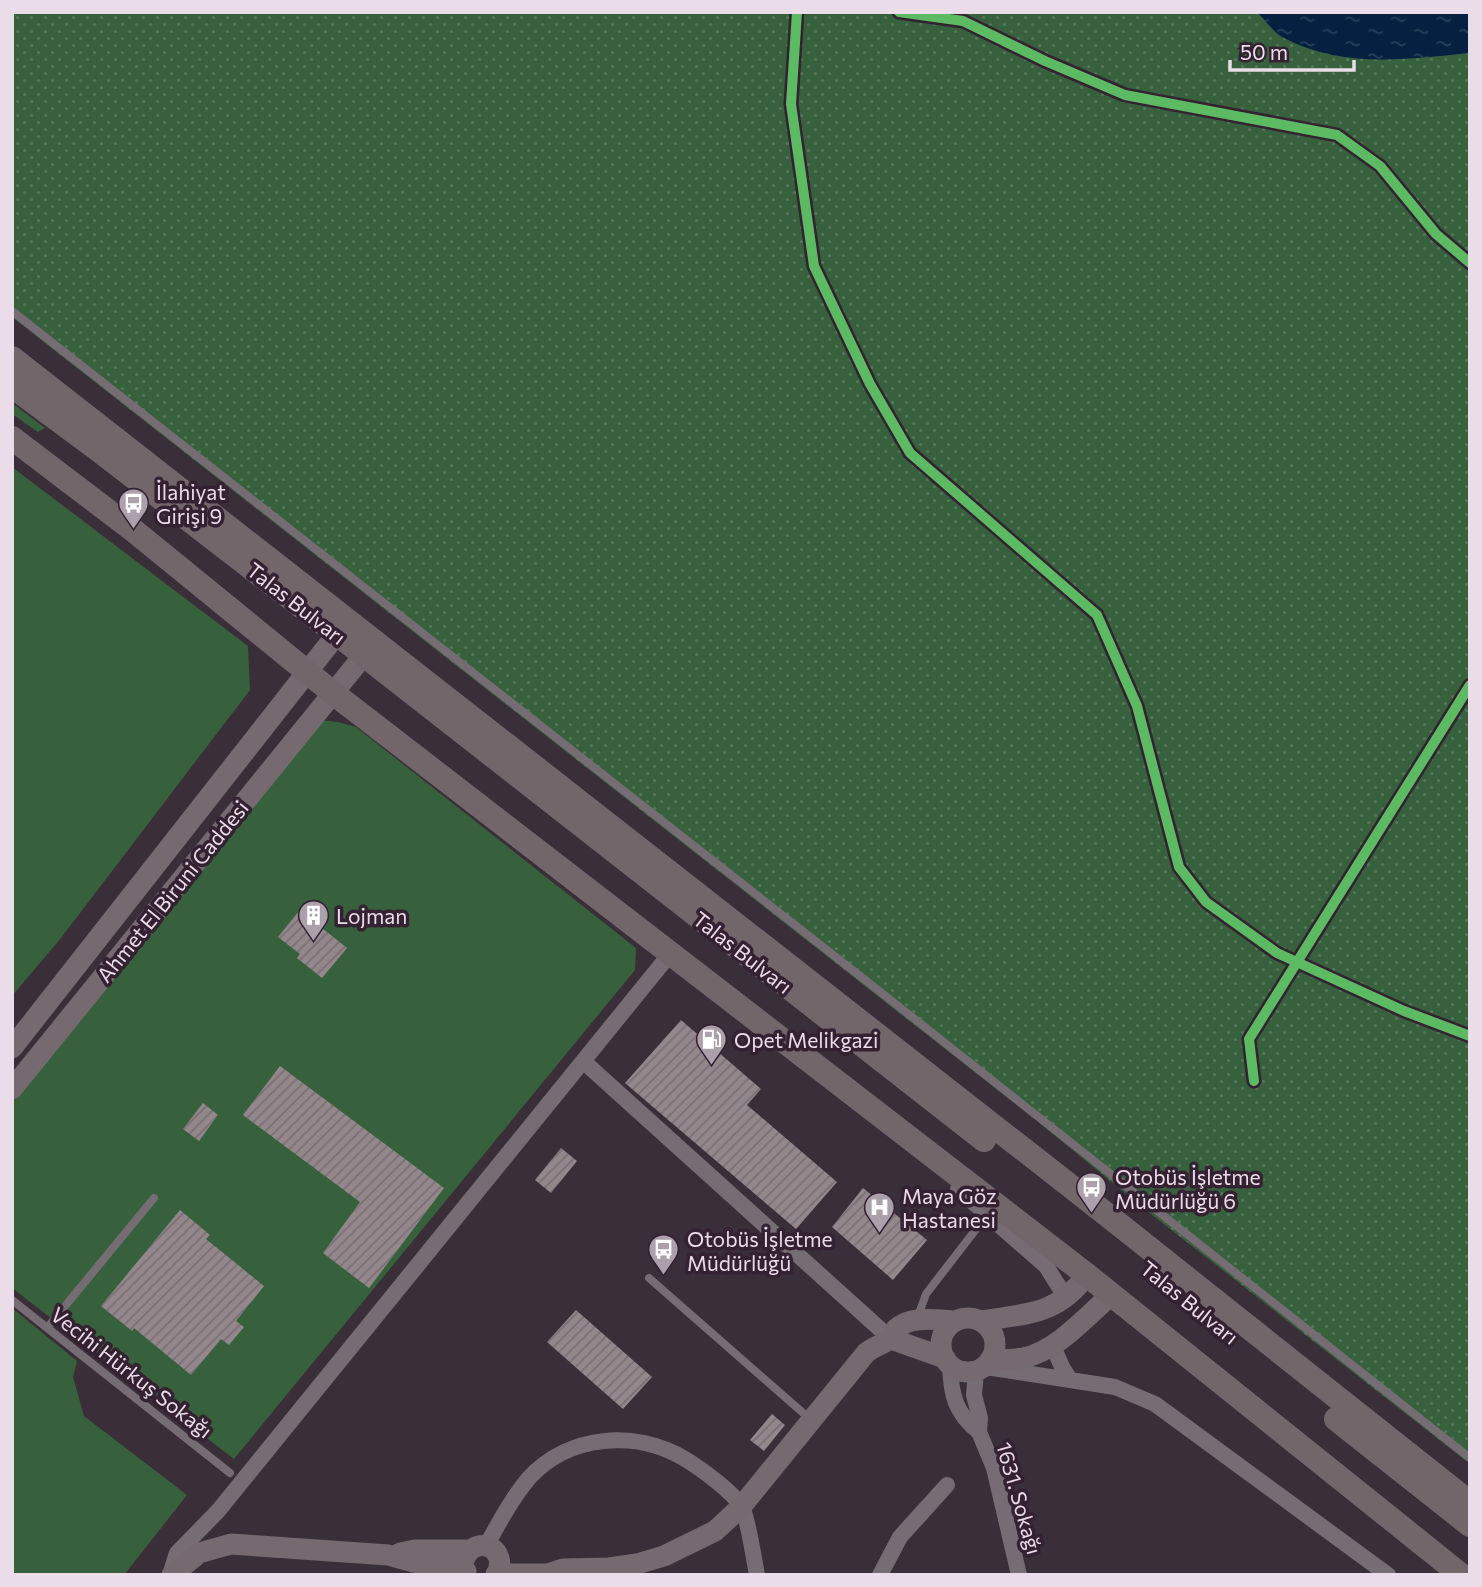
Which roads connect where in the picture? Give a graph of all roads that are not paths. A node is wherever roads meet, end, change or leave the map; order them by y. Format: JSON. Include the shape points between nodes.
{"nodes":[{"id":1,"x":12,"y":311,"type":"edge"},
{"id":2,"x":12,"y":358,"type":"edge"},
{"id":3,"x":12,"y":386,"type":"edge"},
{"id":4,"x":12,"y":438,"type":"edge"},
{"id":5,"x":337,"y":634,"type":"junction"},
{"id":6,"x":364,"y":655,"type":"junction"},
{"id":7,"x":306,"y":673,"type":"junction"},
{"id":8,"x":333,"y":694,"type":"junction"},
{"id":9,"x":670,"y":954,"type":"junction"},
{"id":10,"x":12,"y":1048,"type":"edge"},
{"id":11,"x":583,"y":1061,"type":"junction"},
{"id":12,"x":12,"y":1089,"type":"edge"},
{"id":13,"x":882,"y":1118,"type":"junction"},
{"id":14,"x":154,"y":1198,"type":"dead end"},
{"id":15,"x":987,"y":1216,"type":"junction"},
{"id":16,"x":1087,"y":1275,"type":"junction"},
{"id":17,"x":649,"y":1278,"type":"dead end"},
{"id":18,"x":1111,"y":1295,"type":"junction"},
{"id":19,"x":1066,"y":1298,"type":"junction"},
{"id":20,"x":12,"y":1300,"type":"edge"},
{"id":21,"x":917,"y":1321,"type":"junction"},
{"id":22,"x":956,"y":1321,"type":"junction"},
{"id":23,"x":981,"y":1321,"type":"junction"},
{"id":24,"x":47,"y":1328,"type":"junction"},
{"id":25,"x":891,"y":1339,"type":"junction"},
{"id":26,"x":1052,"y":1344,"type":"junction"},
{"id":27,"x":947,"y":1362,"type":"junction"},
{"id":28,"x":983,"y":1366,"type":"junction"},
{"id":29,"x":1070,"y":1380,"type":"junction"},
{"id":30,"x":813,"y":1420,"type":"junction"},
{"id":31,"x":979,"y":1432,"type":"junction"},
{"id":32,"x":1470,"y":1458,"type":"edge"},
{"id":33,"x":230,"y":1473,"type":"dead end"},
{"id":34,"x":947,"y":1486,"type":"dead end"},
{"id":35,"x":1470,"y":1503,"type":"edge"},
{"id":36,"x":741,"y":1507,"type":"junction"},
{"id":37,"x":1470,"y":1525,"type":"edge"},
{"id":38,"x":388,"y":1555,"type":"junction"},
{"id":39,"x":489,"y":1560,"type":"edge"},
{"id":40,"x":468,"y":1573,"type":"edge"},
{"id":41,"x":171,"y":1575,"type":"edge"},
{"id":42,"x":757,"y":1575,"type":"edge"},
{"id":43,"x":880,"y":1575,"type":"edge"},
{"id":44,"x":1019,"y":1575,"type":"edge"},
{"id":45,"x":1388,"y":1575,"type":"edge"},
{"id":46,"x":1461,"y":1575,"type":"edge"}],
"edges":[{"from":1,"to":32,"type":"lane"},
{"from":2,"to":35,"type":"main road"},
{"from":3,"to":5,"type":"main road","name":"Talas Bulvarı"},
{"from":4,"to":7,"type":"main road","name":"Talas Bulvarı","via":[[133,530]]},
{"from":5,"to":6,"type":"main road","name":"Talas Bulvarı"},
{"from":5,"to":7,"type":"street","name":"Ahmet El Biruni Caddesi"},
{"from":6,"to":8,"type":"street","name":"Ahmet El Biruni Caddesi"},
{"from":6,"to":37,"type":"main road","name":"Talas Bulvarı"},
{"from":7,"to":8,"type":"main road","name":"Talas Bulvarı"},
{"from":7,"to":10,"type":"street","name":"Ahmet El Biruni Caddesi"},
{"from":8,"to":9,"type":"main road","name":"Talas Bulvarı"},
{"from":8,"to":12,"type":"street","name":"Ahmet El Biruni Caddesi"},
{"from":9,"to":11,"type":"street"},
{"from":9,"to":13,"type":"main road","name":"Talas Bulvarı"},
{"from":11,"to":25,"type":"street"},
{"from":11,"to":41,"type":"street","via":[[218,1511],[177,1553]]},
{"from":13,"to":15,"type":"street"},
{"from":13,"to":16,"type":"main road","name":"Talas Bulvarı"},
{"from":14,"to":24,"type":"lane"},
{"from":15,"to":19,"type":"street","via":[[1046,1266]]},
{"from":15,"to":21,"type":"lane","via":[[926,1294]]},
{"from":16,"to":18,"type":"main road","name":"Talas Bulvarı"},
{"from":16,"to":19,"type":"street"},
{"from":17,"to":30,"type":"lane"},
{"from":18,"to":26,"type":"street"},
{"from":18,"to":46,"type":"main road","name":"Talas Bulvarı"},
{"from":19,"to":23,"type":"street","via":[[1039,1311]]},
{"from":20,"to":24,"type":"lane","name":"Vecihi Hürkuş Sokağı"},
{"from":21,"to":22,"type":"street"},
{"from":21,"to":25,"type":"street","via":[[896,1329]]},
{"from":22,"to":23,"type":"street"},
{"from":22,"to":27,"type":"street","via":[[941,1341]]},
{"from":23,"to":28,"type":"street","via":[[995,1343]]},
{"from":24,"to":33,"type":"lane","name":"Vecihi Hürkuş Sokağı"},
{"from":25,"to":27,"type":"street"},
{"from":25,"to":30,"type":"street","via":[[866,1353]]},
{"from":26,"to":28,"type":"street","via":[[1024,1358]]},
{"from":26,"to":29,"type":"street"},
{"from":27,"to":28,"type":"street","via":[[958,1370]]},
{"from":27,"to":31,"type":"street","name":"1631. Sokağı","via":[[954,1401],[966,1422]]},
{"from":28,"to":29,"type":"street"},
{"from":28,"to":31,"type":"street","name":"1631. Sokağı","via":[[974,1395]]},
{"from":29,"to":45,"type":"street","via":[[1115,1387],[1155,1404]]},
{"from":30,"to":36,"type":"street"},
{"from":31,"to":44,"type":"street","name":"1631. Sokağı","via":[[994,1468]]},
{"from":34,"to":43,"type":"street","via":[[900,1537]]},
{"from":36,"to":39,"type":"street","via":[[715,1531],[637,1564],[563,1569],[548,1563]]},
{"from":36,"to":39,"type":"street","via":[[712,1478],[677,1454],[643,1442],[594,1442],[559,1455],[530,1477],[519,1490]]},
{"from":36,"to":42,"type":"street"},
{"from":38,"to":39,"type":"street","via":[[415,1550]]},
{"from":38,"to":40,"type":"street"},
{"from":38,"to":41,"type":"street","via":[[231,1544],[199,1553]]},
{"from":39,"to":40,"type":"street","via":[[464,1560]]}]}
